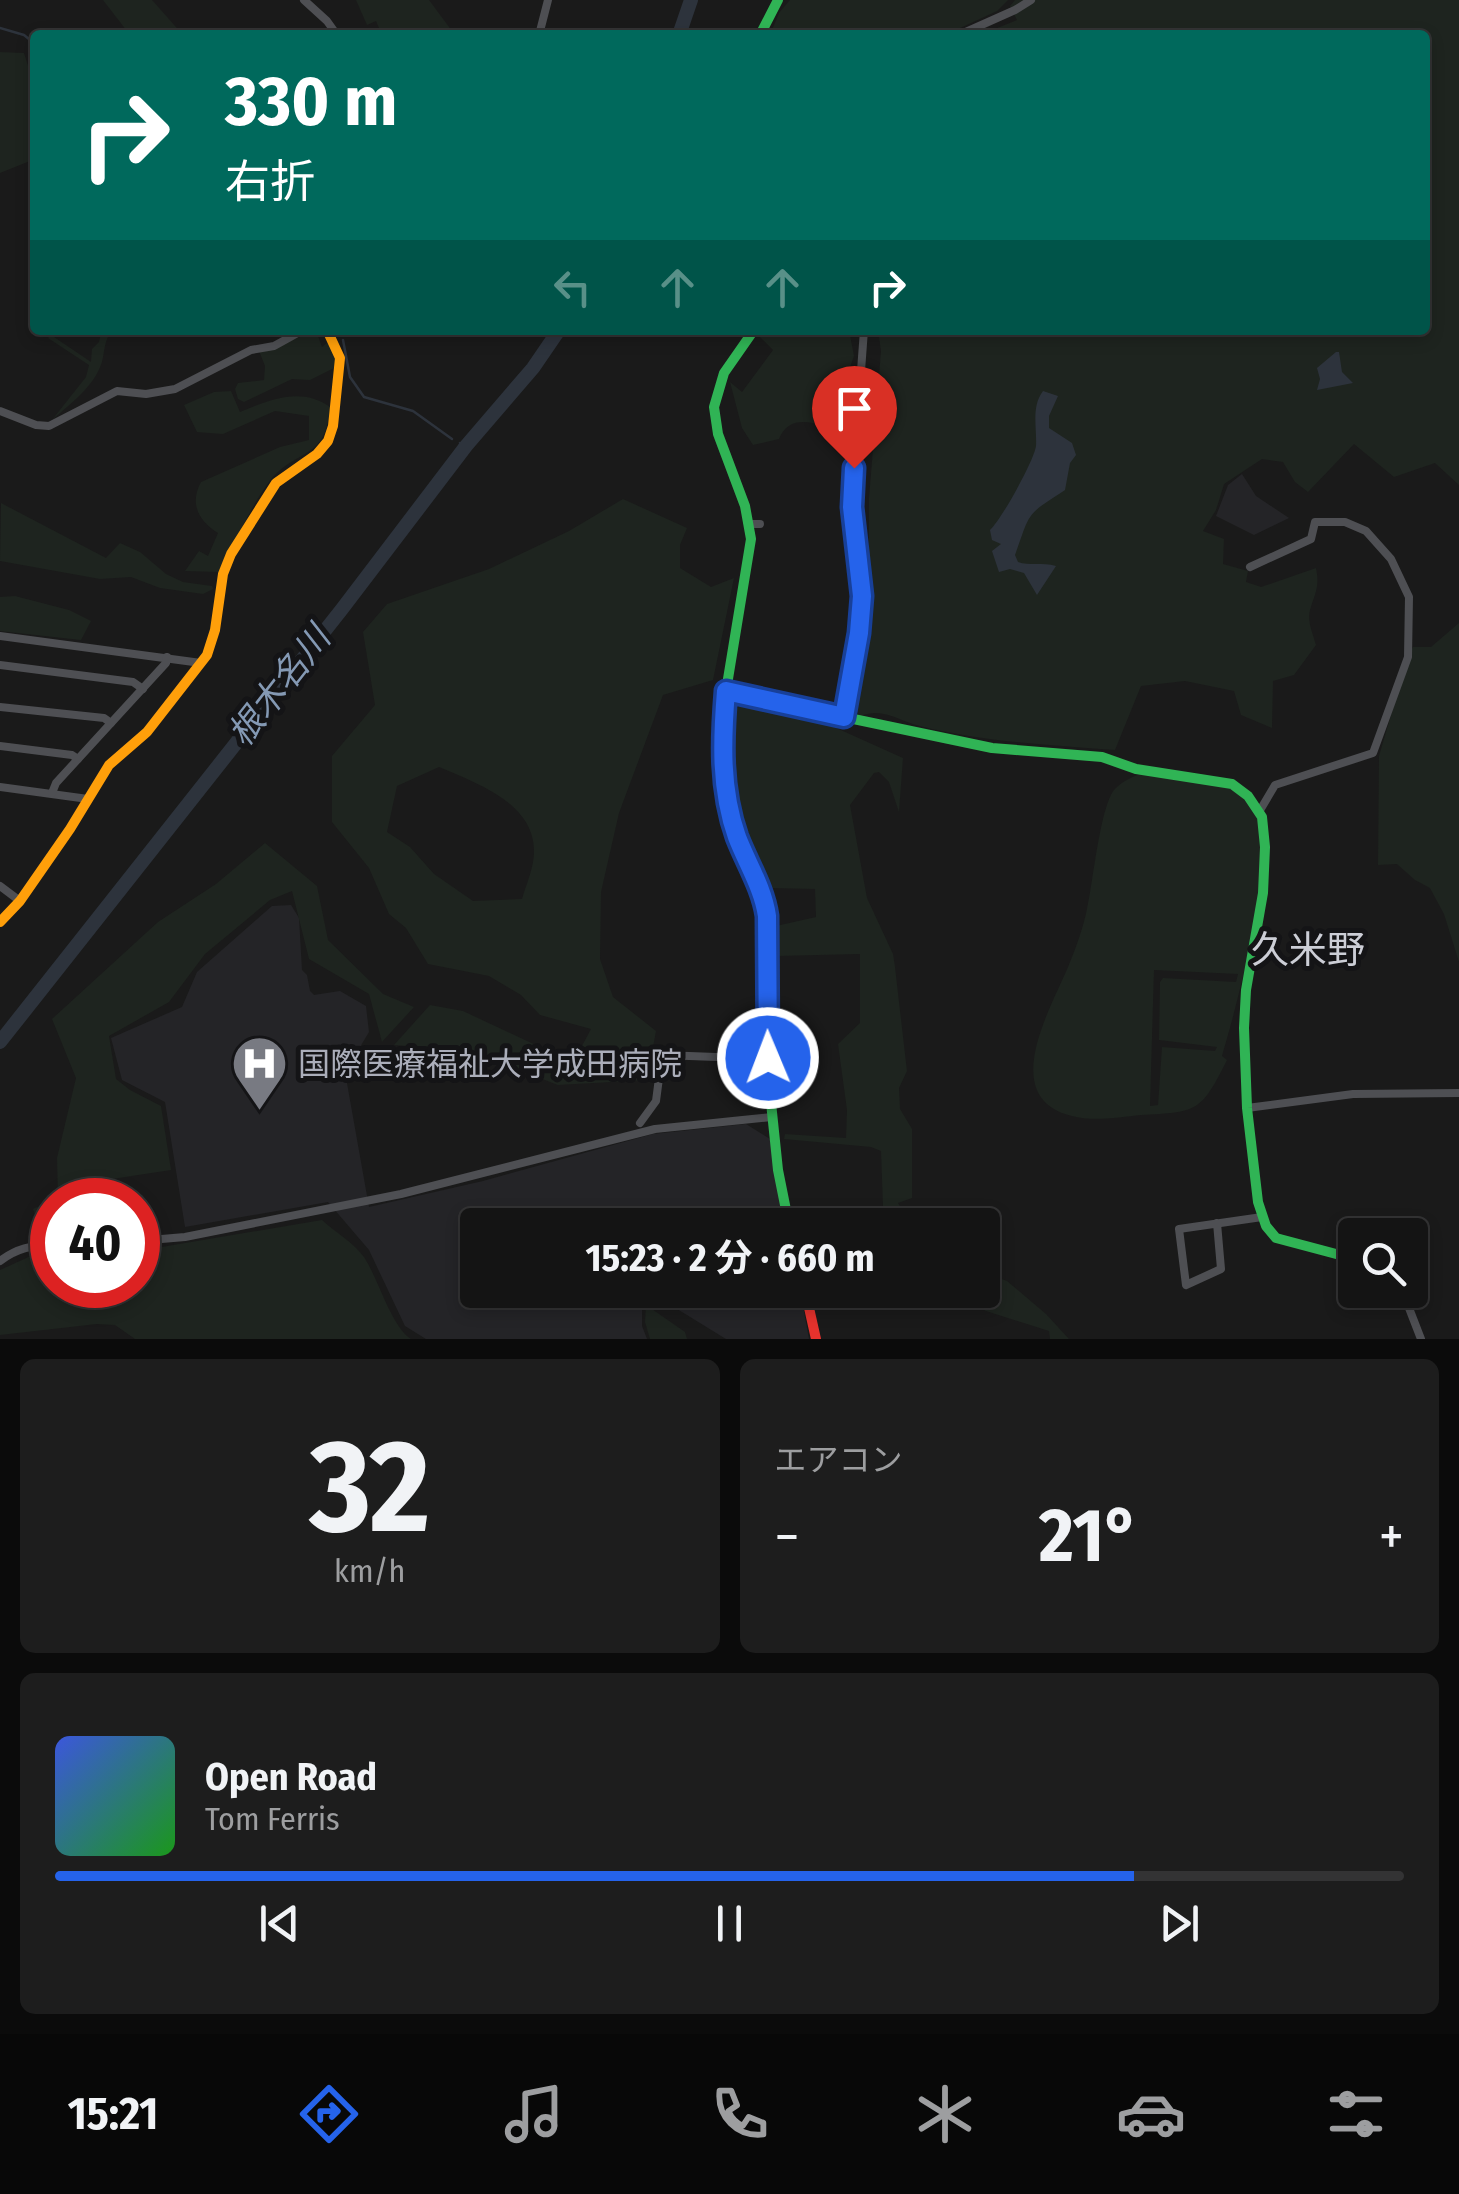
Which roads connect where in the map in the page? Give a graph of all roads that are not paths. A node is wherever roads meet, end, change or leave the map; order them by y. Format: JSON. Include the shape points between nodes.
{"nodes":[{"id":1,"x":304,"y":0,"type":"edge"},
{"id":2,"x":548,"y":0,"type":"edge"},
{"id":3,"x":778,"y":0,"type":"edge"},
{"id":4,"x":1030,"y":0,"type":"edge"},
{"id":5,"x":333,"y":30,"type":"edge"},
{"id":6,"x":540,"y":30,"type":"edge"},
{"id":7,"x":763,"y":30,"type":"edge"},
{"id":8,"x":970,"y":30,"type":"edge"},
{"id":9,"x":293,"y":335,"type":"edge"},
{"id":10,"x":330,"y":335,"type":"edge"},
{"id":11,"x":751,"y":335,"type":"edge"},
{"id":12,"x":864,"y":335,"type":"edge"},
{"id":13,"x":0,"y":411,"type":"edge"},
{"id":14,"x":1250,"y":566,"type":"dead end"},
{"id":15,"x":0,"y":636,"type":"edge"},
{"id":16,"x":167,"y":657,"type":"junction"},
{"id":17,"x":201,"y":663,"type":"junction"},
{"id":18,"x":0,"y":665,"type":"edge"},
{"id":19,"x":143,"y":689,"type":"junction"},
{"id":20,"x":726,"y":691,"type":"junction"},
{"id":21,"x":0,"y":706,"type":"edge"},
{"id":22,"x":844,"y":717,"type":"junction"},
{"id":23,"x":111,"y":723,"type":"junction"},
{"id":24,"x":0,"y":746,"type":"edge"},
{"id":25,"x":78,"y":759,"type":"junction"},
{"id":26,"x":0,"y":787,"type":"edge"},
{"id":27,"x":52,"y":793,"type":"junction"},
{"id":28,"x":88,"y":799,"type":"junction"},
{"id":29,"x":1259,"y":812,"type":"junction"},
{"id":30,"x":0,"y":886,"type":"edge"},
{"id":31,"x":20,"y":900,"type":"junction"},
{"id":32,"x":0,"y":922,"type":"edge"},
{"id":33,"x":768,"y":1058,"type":"junction"},
{"id":34,"x":1459,"y":1093,"type":"edge"},
{"id":35,"x":1248,"y":1108,"type":"junction"},
{"id":36,"x":772,"y":1117,"type":"junction"},
{"id":37,"x":640,"y":1123,"type":"dead end"},
{"id":38,"x":786,"y":1208,"type":"edge"},
{"id":39,"x":1262,"y":1217,"type":"junction"},
{"id":40,"x":1217,"y":1224,"type":"junction"},
{"id":41,"x":160,"y":1240,"type":"edge"},
{"id":42,"x":30,"y":1246,"type":"edge"},
{"id":43,"x":1338,"y":1255,"type":"edge"},
{"id":44,"x":0,"y":1261,"type":"edge"},
{"id":45,"x":809,"y":1308,"type":"edge"},
{"id":46,"x":1409,"y":1308,"type":"edge"},
{"id":47,"x":816,"y":1339,"type":"edge"},
{"id":48,"x":1421,"y":1339,"type":"edge"}],
"edges":[{"from":1,"to":5,"type":"street"},
{"from":2,"to":6,"type":"street"},
{"from":3,"to":7,"type":"street"},
{"from":4,"to":8,"type":"street"},
{"from":9,"to":13,"type":"street","via":[[175,390],[118,390],[49,426]]},
{"from":10,"to":17,"type":"street","via":[[340,358],[330,435],[317,454],[276,483],[231,554]]},
{"from":11,"to":20,"type":"street","via":[[724,374],[714,407],[754,524]]},
{"from":12,"to":22,"type":"street","via":[[852,507],[862,596]]},
{"from":14,"to":29,"type":"street","via":[[1311,538],[1315,522],[1354,524],[1401,575],[1411,616],[1408,657],[1373,753],[1275,785]]},
{"from":15,"to":16,"type":"street"},
{"from":16,"to":17,"type":"street"},
{"from":16,"to":19,"type":"street"},
{"from":17,"to":28,"type":"street","via":[[147,732],[109,764]]},
{"from":18,"to":19,"type":"street","via":[[133,682]]},
{"from":19,"to":23,"type":"street"},
{"from":20,"to":22,"type":"street"},
{"from":20,"to":33,"type":"street","via":[[722,750],[728,801],[767,916]]},
{"from":21,"to":23,"type":"street"},
{"from":22,"to":29,"type":"street","via":[[969,744],[1082,754],[1225,782],[1242,790]]},
{"from":23,"to":25,"type":"street"},
{"from":24,"to":25,"type":"street"},
{"from":25,"to":27,"type":"street"},
{"from":26,"to":27,"type":"street"},
{"from":27,"to":28,"type":"street"},
{"from":28,"to":31,"type":"street"},
{"from":29,"to":35,"type":"street","via":[[1264,870],[1244,1010]]},
{"from":30,"to":31,"type":"street"},
{"from":31,"to":32,"type":"street"},
{"from":33,"to":36,"type":"street"},
{"from":33,"to":37,"type":"street","via":[[662,1055],[656,1100]]},
{"from":34,"to":35,"type":"street","via":[[1353,1094]]},
{"from":35,"to":39,"type":"street"},
{"from":36,"to":38,"type":"street"},
{"from":36,"to":41,"type":"street","via":[[655,1129],[401,1194]]},
{"from":39,"to":40,"type":"street"},
{"from":39,"to":43,"type":"street","via":[[1284,1242]]},
{"from":40,"to":40,"type":"street","via":[[1179,1229],[1186,1285],[1221,1269]]},
{"from":42,"to":44,"type":"street"},
{"from":45,"to":47,"type":"street"},
{"from":46,"to":48,"type":"street"}]}
